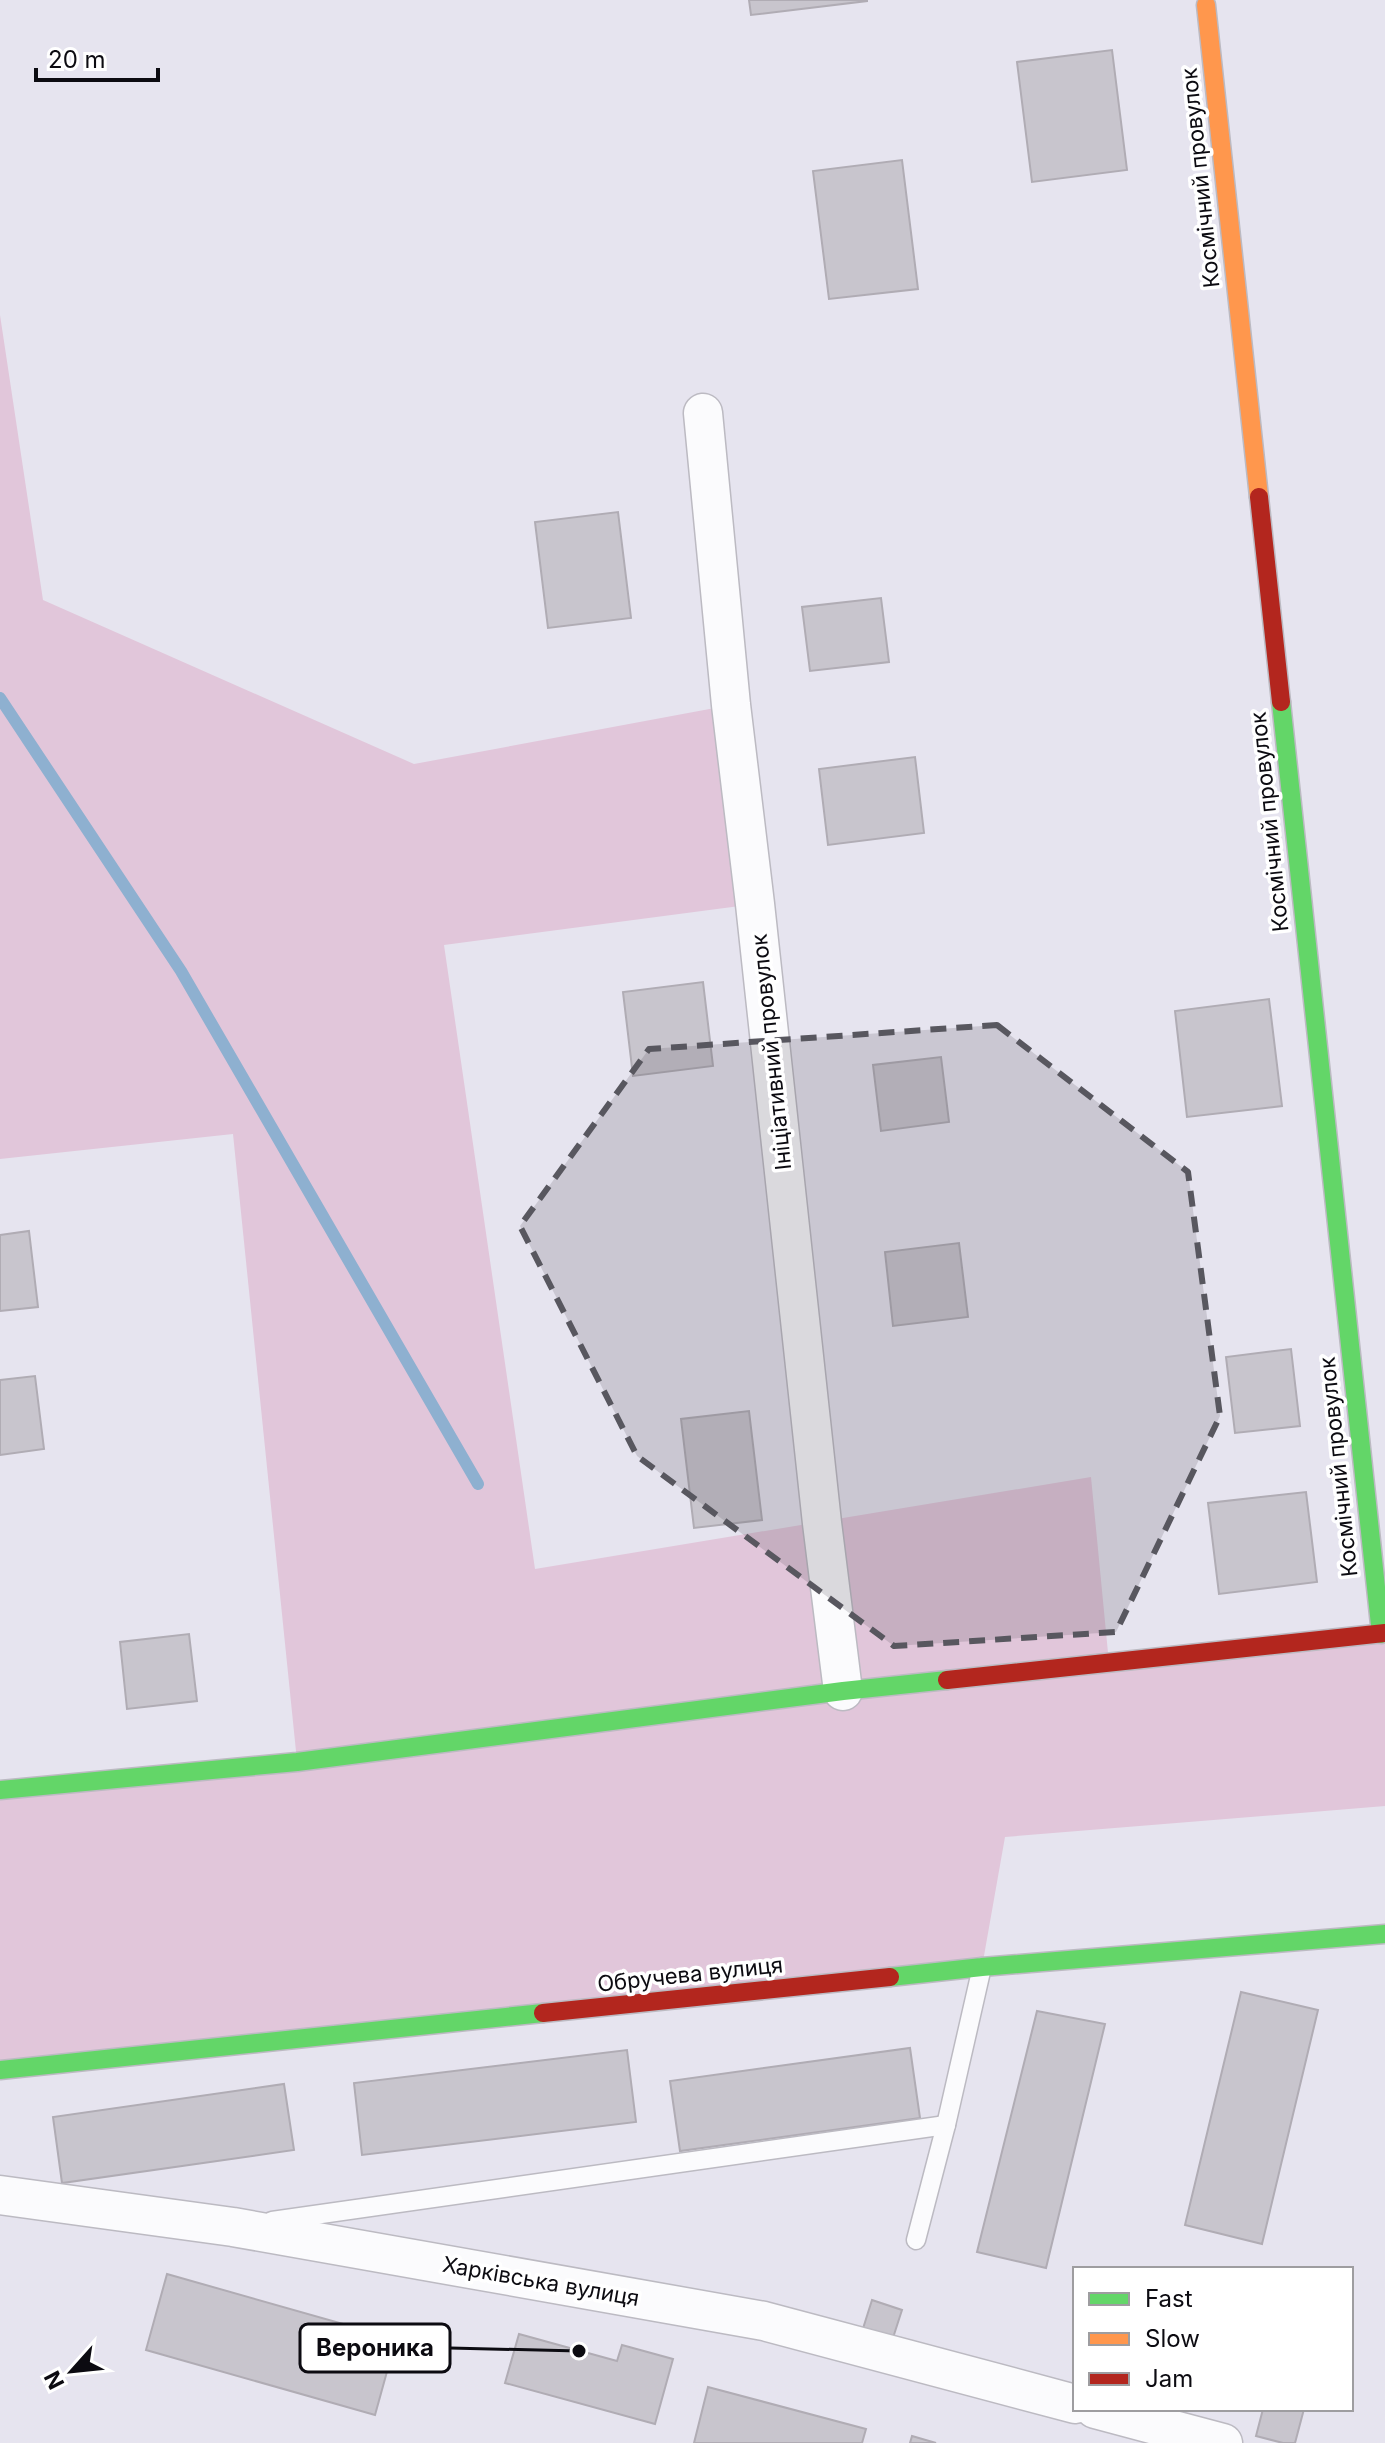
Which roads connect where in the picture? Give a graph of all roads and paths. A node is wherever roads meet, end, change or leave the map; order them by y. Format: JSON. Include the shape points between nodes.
{"nodes":[{"id":1,"x":1206,"y":5,"type":"dead end"},
{"id":2,"x":703,"y":413,"type":"dead end"},
{"id":3,"x":1383,"y":1634,"type":"edge"},
{"id":4,"x":843,"y":1691,"type":"junction"},
{"id":5,"x":0,"y":1790,"type":"edge"},
{"id":6,"x":1385,"y":1934,"type":"edge"},
{"id":7,"x":982,"y":1967,"type":"junction"},
{"id":8,"x":0,"y":2070,"type":"edge"},
{"id":9,"x":946,"y":2125,"type":"junction"},
{"id":10,"x":0,"y":2195,"type":"edge"},
{"id":11,"x":233,"y":2227,"type":"junction"},
{"id":12,"x":916,"y":2240,"type":"dead end"},
{"id":13,"x":1073,"y":2403,"type":"edge"},
{"id":14,"x":1103,"y":2411,"type":"edge"},
{"id":15,"x":1223,"y":2443,"type":"edge"}],
"edges":[{"from":1,"to":3,"type":"street","name":"Космічний провулок"},
{"from":2,"to":4,"type":"street","name":"Ініціативний провулок"},
{"from":3,"to":4,"type":"street"},
{"from":4,"to":5,"type":"street","via":[[297,1762]]},
{"from":6,"to":7,"type":"street","name":"Обручева вулиця"},
{"from":7,"to":8,"type":"street","name":"Обручева вулиця"},
{"from":7,"to":9,"type":"lane"},
{"from":9,"to":11,"type":"lane"},
{"from":9,"to":12,"type":"lane"},
{"from":10,"to":11,"type":"street","name":"Харківська вулиця"},
{"from":11,"to":13,"type":"street","name":"Харківська вулиця","via":[[764,2321]]},
{"from":14,"to":15,"type":"street"}]}
